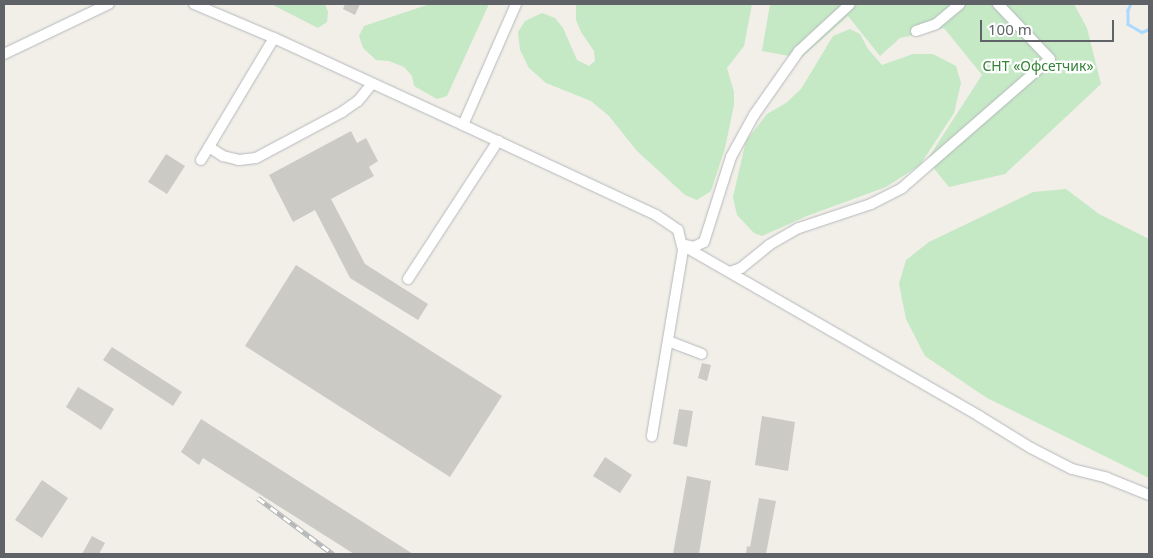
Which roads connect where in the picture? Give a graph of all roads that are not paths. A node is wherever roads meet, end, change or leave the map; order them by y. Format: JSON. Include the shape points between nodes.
{"nodes":[{"id":1,"x":109,"y":4,"type":"edge"},
{"id":2,"x":194,"y":4,"type":"edge"},
{"id":3,"x":516,"y":4,"type":"edge"},
{"id":4,"x":850,"y":4,"type":"edge"},
{"id":5,"x":960,"y":4,"type":"edge"},
{"id":6,"x":998,"y":4,"type":"edge"},
{"id":7,"x":916,"y":31,"type":"dead end"},
{"id":8,"x":274,"y":38,"type":"junction"},
{"id":9,"x":4,"y":54,"type":"edge"},
{"id":10,"x":372,"y":84,"type":"junction"},
{"id":11,"x":463,"y":124,"type":"junction"},
{"id":12,"x":498,"y":141,"type":"junction"},
{"id":13,"x":209,"y":147,"type":"junction"},
{"id":14,"x":201,"y":160,"type":"dead end"},
{"id":15,"x":682,"y":245,"type":"junction"},
{"id":16,"x":730,"y":272,"type":"junction"},
{"id":17,"x":408,"y":279,"type":"dead end"},
{"id":18,"x":668,"y":341,"type":"junction"},
{"id":19,"x":702,"y":354,"type":"dead end"},
{"id":20,"x":652,"y":436,"type":"dead end"},
{"id":21,"x":1149,"y":495,"type":"edge"}],
"edges":[{"from":1,"to":9,"type":"street"},
{"from":2,"to":8,"type":"street"},
{"from":3,"to":11,"type":"street"},
{"from":4,"to":15,"type":"street","via":[[799,51],[754,115],[731,157],[704,242],[694,247]]},
{"from":5,"to":7,"type":"street","via":[[936,24]]},
{"from":6,"to":16,"type":"street","via":[[1050,59],[902,188],[871,204],[799,228],[769,245],[741,268]]},
{"from":8,"to":10,"type":"street"},
{"from":8,"to":13,"type":"street"},
{"from":10,"to":11,"type":"street"},
{"from":10,"to":13,"type":"street","via":[[358,101],[342,112],[256,158],[239,160],[223,156]]},
{"from":11,"to":12,"type":"street"},
{"from":12,"to":15,"type":"street","via":[[662,218],[678,230]]},
{"from":12,"to":17,"type":"street"},
{"from":13,"to":14,"type":"street"},
{"from":15,"to":16,"type":"street"},
{"from":15,"to":18,"type":"street"},
{"from":16,"to":21,"type":"street","via":[[1031,448],[1072,469],[1107,478]]},
{"from":18,"to":19,"type":"street"},
{"from":18,"to":20,"type":"street"}]}
